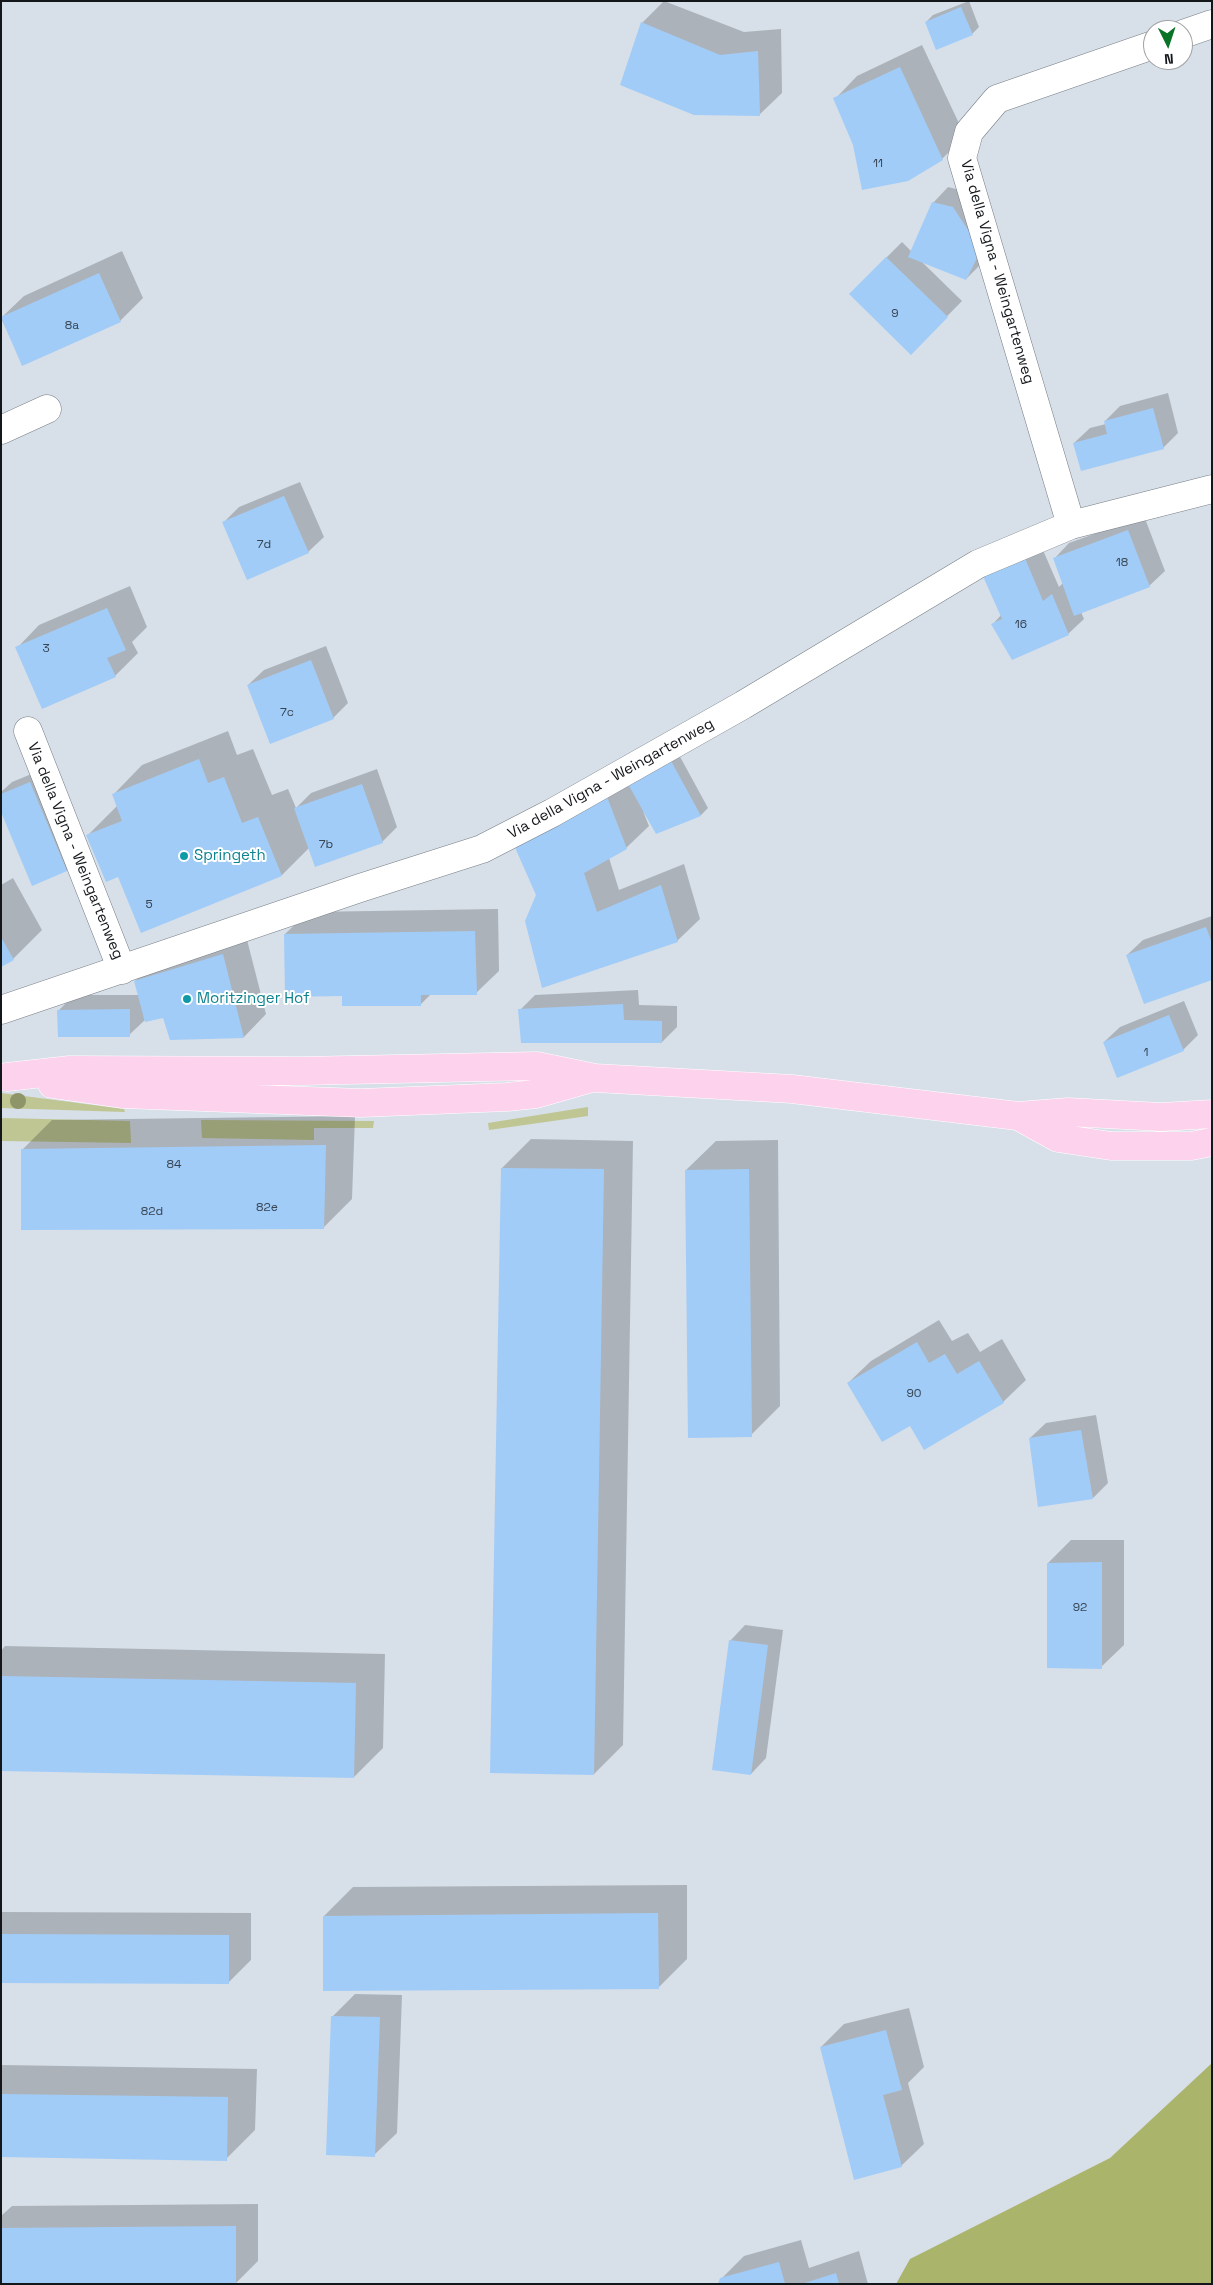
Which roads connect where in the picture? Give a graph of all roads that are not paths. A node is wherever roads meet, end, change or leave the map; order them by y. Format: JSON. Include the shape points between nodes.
{"nodes":[{"id":1,"x":1212,"y":24,"type":"edge"},
{"id":2,"x":1193,"y":31,"type":"edge"},
{"id":3,"x":1143,"y":48,"type":"edge"},
{"id":4,"x":47,"y":409,"type":"dead end"},
{"id":5,"x":1,"y":430,"type":"edge"},
{"id":6,"x":1212,"y":488,"type":"edge"},
{"id":7,"x":1071,"y":525,"type":"junction"},
{"id":8,"x":28,"y":731,"type":"dead end"},
{"id":9,"x":122,"y":970,"type":"junction"},
{"id":10,"x":1,"y":1010,"type":"edge"},
{"id":11,"x":4,"y":1077,"type":"edge"},
{"id":12,"x":1212,"y":1114,"type":"edge"},
{"id":13,"x":1018,"y":1116,"type":"junction"},
{"id":14,"x":1212,"y":1142,"type":"edge"}],
"edges":[{"from":1,"to":2,"type":"street"},
{"from":3,"to":7,"type":"street","name":"Via della Vigna - Weingartenweg","via":[[997,99],[969,132],[962,158]]},
{"from":4,"to":5,"type":"street"},
{"from":6,"to":7,"type":"street","name":"Via della Vigna - Weingartenweg"},
{"from":7,"to":9,"type":"street","name":"Via della Vigna - Weingartenweg","via":[[978,564],[743,705],[552,814],[482,849]]},
{"from":8,"to":9,"type":"street","name":"Via della Vigna - Weingartenweg"},
{"from":9,"to":10,"type":"street","name":"Via della Vigna - Weingartenweg"},
{"from":11,"to":13,"type":"main road","via":[[122,1094],[361,1103],[536,1094],[595,1078],[792,1089]]},
{"from":12,"to":13,"type":"main road","via":[[1161,1117],[1068,1112]]},
{"from":13,"to":14,"type":"main road","via":[[1058,1138],[1111,1146],[1191,1146]]}]}
